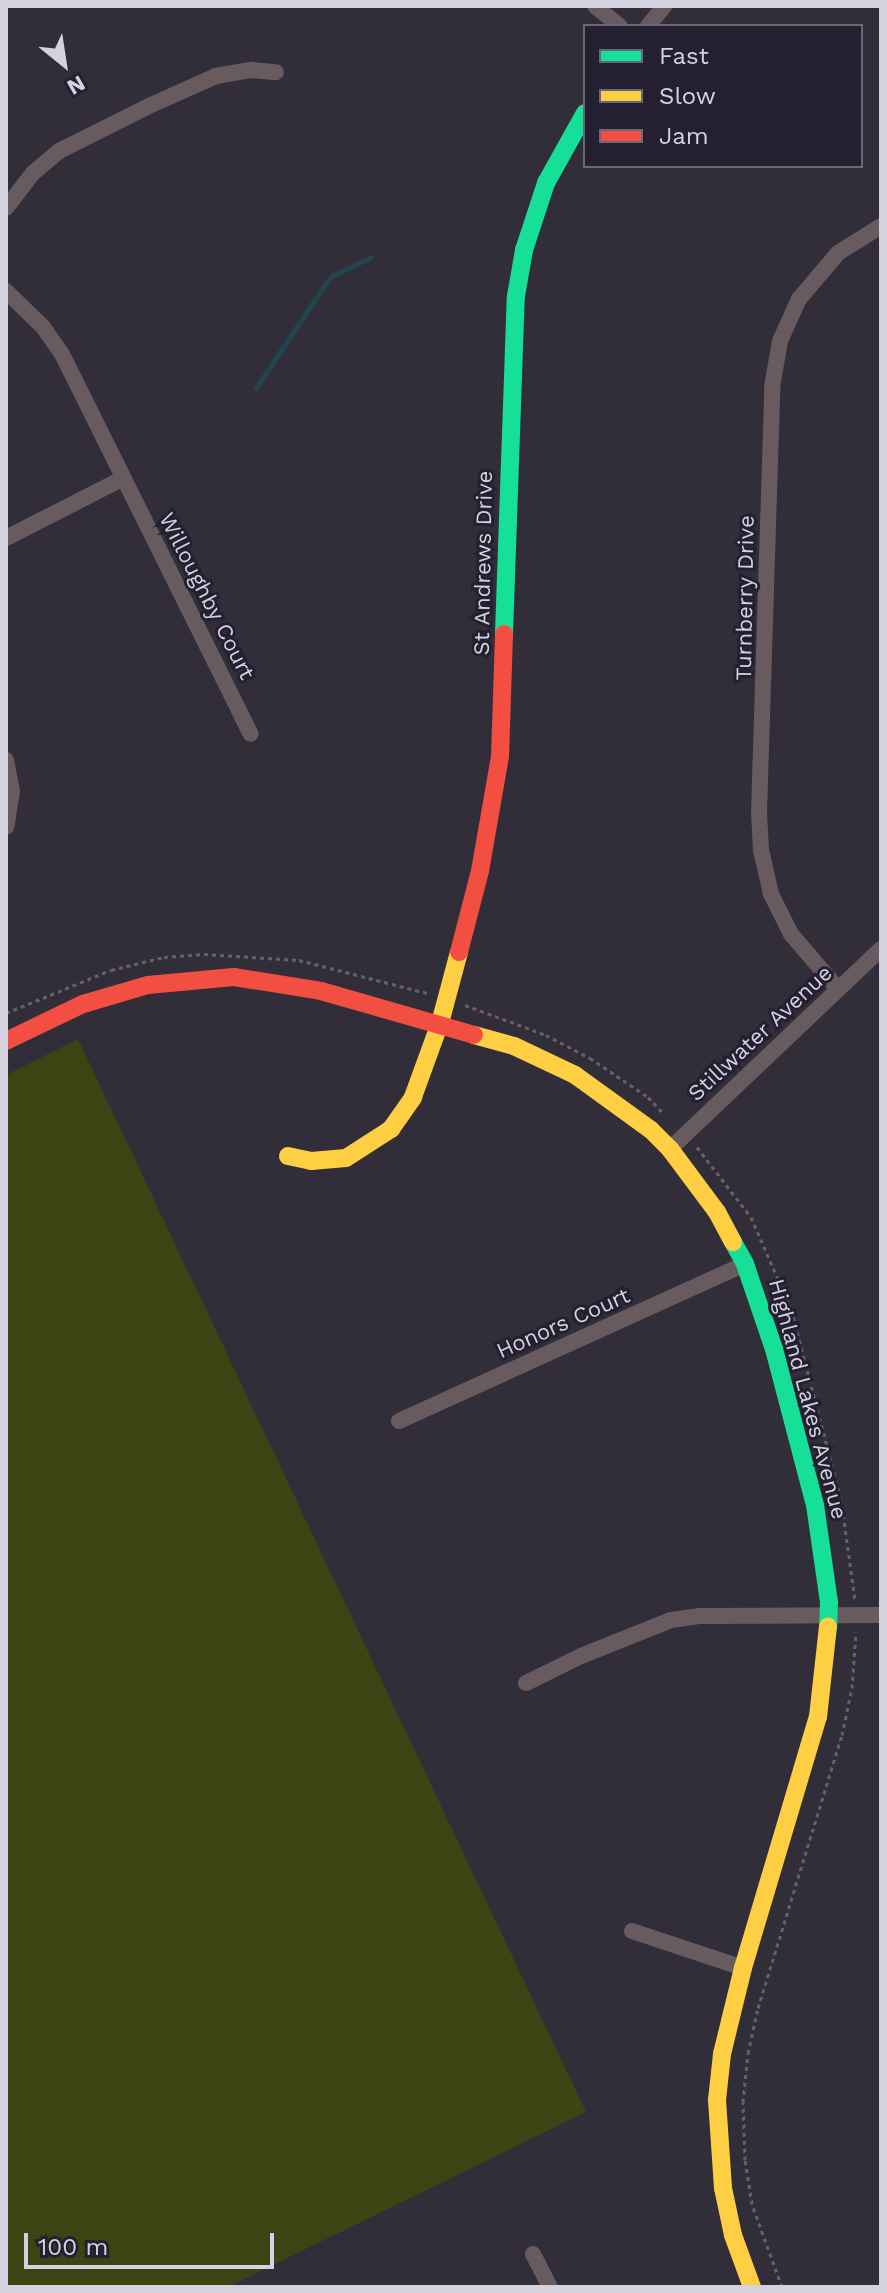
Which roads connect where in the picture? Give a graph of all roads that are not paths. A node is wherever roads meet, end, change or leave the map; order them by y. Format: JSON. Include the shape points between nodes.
{"nodes":[{"id":1,"x":595,"y":6,"type":"edge"},
{"id":2,"x":664,"y":6,"type":"edge"},
{"id":3,"x":618,"y":24,"type":"edge"},
{"id":4,"x":650,"y":24,"type":"edge"},
{"id":5,"x":276,"y":72,"type":"dead end"},
{"id":6,"x":583,"y":117,"type":"edge"},
{"id":7,"x":6,"y":208,"type":"edge"},
{"id":8,"x":881,"y":226,"type":"edge"},
{"id":9,"x":6,"y":291,"type":"edge"},
{"id":10,"x":122,"y":479,"type":"junction"},
{"id":11,"x":6,"y":538,"type":"edge"},
{"id":12,"x":251,"y":734,"type":"dead end"},
{"id":13,"x":6,"y":760,"type":"edge"},
{"id":14,"x":6,"y":827,"type":"edge"},
{"id":15,"x":881,"y":949,"type":"edge"},
{"id":16,"x":838,"y":989,"type":"junction"},
{"id":17,"x":440,"y":1023,"type":"junction"},
{"id":18,"x":6,"y":1041,"type":"edge"},
{"id":19,"x":670,"y":1149,"type":"junction"},
{"id":20,"x":288,"y":1156,"type":"dead end"},
{"id":21,"x":745,"y":1264,"type":"junction"},
{"id":22,"x":399,"y":1421,"type":"dead end"},
{"id":23,"x":828,"y":1615,"type":"junction"},
{"id":24,"x":881,"y":1615,"type":"edge"},
{"id":25,"x":526,"y":1683,"type":"dead end"},
{"id":26,"x":632,"y":1931,"type":"dead end"},
{"id":27,"x":743,"y":1968,"type":"junction"},
{"id":28,"x":533,"y":2254,"type":"dead end"},
{"id":29,"x":550,"y":2287,"type":"edge"},
{"id":30,"x":752,"y":2287,"type":"edge"}],
"edges":[{"from":1,"to":3,"type":"street"},
{"from":2,"to":4,"type":"street"},
{"from":5,"to":7,"type":"street","via":[[216,76],[59,151],[33,173]]},
{"from":6,"to":17,"type":"street","name":"St Andrews Drive","via":[[546,183],[516,296],[500,756],[480,871]]},
{"from":8,"to":16,"type":"street","name":"Turnberry Drive","via":[[838,253],[799,299],[780,341],[772,387],[761,850],[771,894],[791,934]]},
{"from":9,"to":10,"type":"street","name":"Willoughby Court","via":[[62,354]]},
{"from":10,"to":11,"type":"street"},
{"from":10,"to":12,"type":"street","name":"Willoughby Court"},
{"from":13,"to":14,"type":"street","via":[[12,791]]},
{"from":15,"to":16,"type":"street","name":"Stillwater Avenue"},
{"from":16,"to":19,"type":"street","name":"Stillwater Avenue"},
{"from":17,"to":18,"type":"street","name":"Highland Lakes Avenue","via":[[278,982],[216,976],[126,990]]},
{"from":17,"to":19,"type":"street","name":"Highland Lakes Avenue","via":[[514,1046],[575,1075],[615,1101]]},
{"from":17,"to":20,"type":"street","name":"St Andrews Drive","via":[[413,1097],[391,1129],[346,1158],[311,1161]]},
{"from":19,"to":21,"type":"street","name":"Highland Lakes Avenue","via":[[717,1212]]},
{"from":21,"to":22,"type":"street","name":"Honors Court"},
{"from":21,"to":23,"type":"street","name":"Highland Lakes Avenue","via":[[774,1349],[815,1505]]},
{"from":23,"to":24,"type":"street"},
{"from":23,"to":25,"type":"street","via":[[671,1620]]},
{"from":23,"to":27,"type":"street","name":"Highland Lakes Avenue","via":[[818,1717]]},
{"from":26,"to":27,"type":"street"},
{"from":27,"to":30,"type":"street","name":"Highland Lakes Avenue","via":[[722,2054],[718,2144],[733,2235]]},
{"from":28,"to":29,"type":"street"}]}
